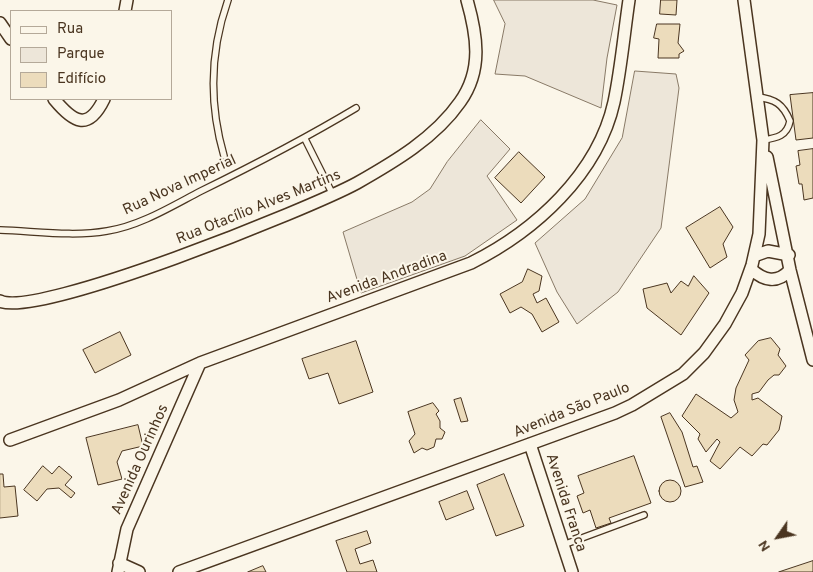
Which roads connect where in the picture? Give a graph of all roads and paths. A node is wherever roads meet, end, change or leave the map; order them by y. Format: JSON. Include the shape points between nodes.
{"nodes":[{"id":1,"x":228,"y":0,"type":"edge"},
{"id":2,"x":467,"y":0,"type":"edge"},
{"id":3,"x":629,"y":0,"type":"edge"},
{"id":4,"x":744,"y":0,"type":"edge"},
{"id":5,"x":0,"y":23,"type":"edge"},
{"id":6,"x":10,"y":38,"type":"edge"},
{"id":7,"x":757,"y":97,"type":"junction"},
{"id":8,"x":55,"y":100,"type":"edge"},
{"id":9,"x":103,"y":100,"type":"edge"},
{"id":10,"x":356,"y":108,"type":"dead end"},
{"id":11,"x":305,"y":139,"type":"junction"},
{"id":12,"x":763,"y":140,"type":"junction"},
{"id":13,"x":224,"y":156,"type":"dead end"},
{"id":14,"x":333,"y":195,"type":"junction"},
{"id":15,"x":0,"y":230,"type":"edge"},
{"id":16,"x":754,"y":256,"type":"junction"},
{"id":17,"x":789,"y":256,"type":"junction"},
{"id":18,"x":751,"y":269,"type":"junction"},
{"id":19,"x":790,"y":270,"type":"junction"},
{"id":20,"x":0,"y":301,"type":"edge"},
{"id":21,"x":813,"y":360,"type":"edge"},
{"id":22,"x":200,"y":363,"type":"junction"},
{"id":23,"x":10,"y":440,"type":"dead end"},
{"id":24,"x":530,"y":444,"type":"junction"},
{"id":25,"x":644,"y":515,"type":"dead end"},
{"id":26,"x":563,"y":545,"type":"junction"},
{"id":27,"x":118,"y":568,"type":"edge"},
{"id":28,"x":140,"y":572,"type":"edge"},
{"id":29,"x":179,"y":572,"type":"edge"},
{"id":30,"x":572,"y":572,"type":"edge"}],
"edges":[{"from":1,"to":13,"type":"lane","via":[[213,77],[213,108]]},
{"from":2,"to":14,"type":"street","name":"Rua Otacílio Alves Martins","via":[[476,31],[477,55],[462,100],[445,121],[421,142]]},
{"from":3,"to":22,"type":"street","name":"Avenida Andradina","via":[[614,102],[603,135],[581,172],[558,200],[530,226],[500,248],[471,263]]},
{"from":4,"to":7,"type":"street","name":"Avenida São Paulo"},
{"from":5,"to":6,"type":"street"},
{"from":7,"to":12,"type":"street","name":"Avenida São Paulo"},
{"from":7,"to":12,"type":"lane","via":[[772,98],[780,103],[790,121],[788,130],[782,135]]},
{"from":8,"to":9,"type":"street","via":[[75,120],[82,121],[93,115]]},
{"from":10,"to":11,"type":"lane","name":"Rua Nova Imperial"},
{"from":11,"to":14,"type":"lane"},
{"from":11,"to":15,"type":"lane","name":"Rua Nova Imperial","via":[[117,229],[105,232]]},
{"from":12,"to":16,"type":"street","name":"Avenida São Paulo","via":[[759,234]]},
{"from":12,"to":17,"type":"street"},
{"from":14,"to":20,"type":"street","name":"Rua Otacílio Alves Martins","via":[[171,260],[77,291],[25,304]]},
{"from":16,"to":17,"type":"street","via":[[768,251]]},
{"from":16,"to":18,"type":"street","name":"Avenida São Paulo"},
{"from":17,"to":19,"type":"street"},
{"from":18,"to":19,"type":"street","via":[[757,275],[772,280]]},
{"from":18,"to":24,"type":"street","name":"Avenida São Paulo","via":[[725,324],[704,353],[683,374],[632,405]]},
{"from":19,"to":21,"type":"street"},
{"from":22,"to":23,"type":"street","name":"Avenida Andradina","via":[[119,400]]},
{"from":22,"to":27,"type":"street","name":"Avenida Ourinhos","via":[[127,529]]},
{"from":24,"to":26,"type":"street","name":"Avenida Franca"},
{"from":24,"to":29,"type":"street","name":"Avenida São Paulo"},
{"from":25,"to":26,"type":"lane"},
{"from":26,"to":30,"type":"street","name":"Avenida Franca"},
{"from":27,"to":28,"type":"street"}]}
